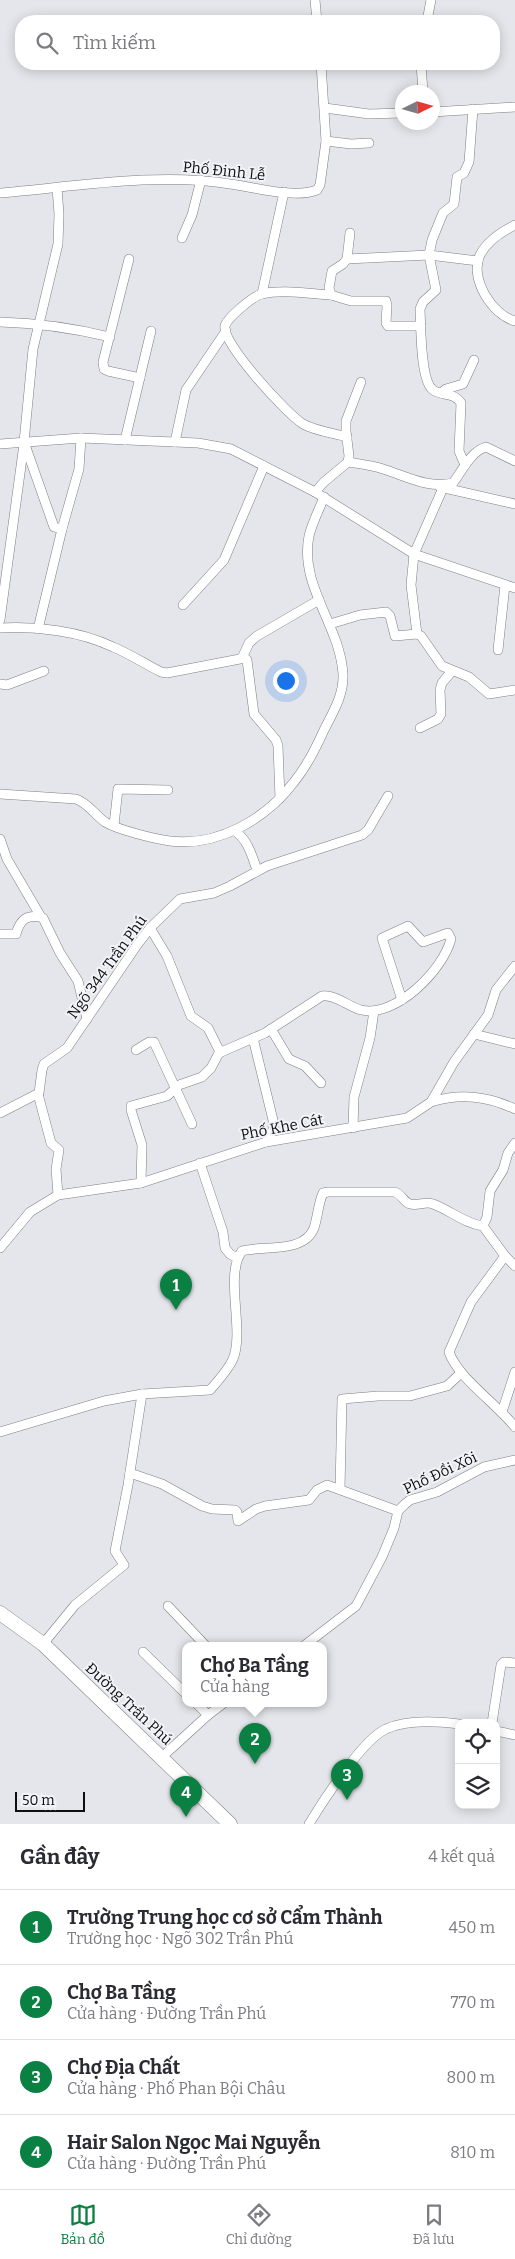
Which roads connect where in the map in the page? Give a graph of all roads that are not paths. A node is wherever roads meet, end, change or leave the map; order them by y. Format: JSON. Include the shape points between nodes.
{"nodes":[{"id":1,"x":315,"y":0,"type":"edge"},
{"id":2,"x":431,"y":0,"type":"edge"},
{"id":3,"x":316,"y":15,"type":"edge"},
{"id":4,"x":428,"y":15,"type":"edge"},
{"id":5,"x":322,"y":70,"type":"edge"},
{"id":6,"x":422,"y":70,"type":"edge"},
{"id":7,"x":423,"y":85,"type":"edge"},
{"id":8,"x":515,"y":107,"type":"edge"},
{"id":9,"x":325,"y":108,"type":"junction"},
{"id":10,"x":473,"y":109,"type":"junction"},
{"id":11,"x":440,"y":111,"type":"edge"},
{"id":12,"x":395,"y":114,"type":"edge"},
{"id":13,"x":326,"y":141,"type":"junction"},
{"id":14,"x":368,"y":143,"type":"dead end"},
{"id":15,"x":201,"y":180,"type":"junction"},
{"id":16,"x":57,"y":188,"type":"junction"},
{"id":17,"x":284,"y":192,"type":"junction"},
{"id":18,"x":0,"y":193,"type":"edge"},
{"id":19,"x":515,"y":225,"type":"edge"},
{"id":20,"x":350,"y":233,"type":"dead end"},
{"id":21,"x":182,"y":238,"type":"dead end"},
{"id":22,"x":429,"y":255,"type":"junction"},
{"id":23,"x":129,"y":259,"type":"dead end"},
{"id":24,"x":347,"y":259,"type":"junction"},
{"id":25,"x":478,"y":261,"type":"junction"},
{"id":26,"x":262,"y":294,"type":"junction"},
{"id":27,"x":331,"y":295,"type":"junction"},
{"id":28,"x":515,"y":321,"type":"edge"},
{"id":29,"x":0,"y":322,"type":"edge"},
{"id":30,"x":38,"y":323,"type":"junction"},
{"id":31,"x":228,"y":325,"type":"junction"},
{"id":32,"x":421,"y":326,"type":"junction"},
{"id":33,"x":151,"y":331,"type":"dead end"},
{"id":34,"x":110,"y":337,"type":"junction"},
{"id":35,"x":474,"y":360,"type":"dead end"},
{"id":36,"x":140,"y":378,"type":"junction"},
{"id":37,"x":361,"y":382,"type":"dead end"},
{"id":38,"x":441,"y":392,"type":"junction"},
{"id":39,"x":347,"y":437,"type":"junction"},
{"id":40,"x":81,"y":438,"type":"junction"},
{"id":41,"x":125,"y":440,"type":"junction"},
{"id":42,"x":24,"y":442,"type":"junction"},
{"id":43,"x":175,"y":442,"type":"junction"},
{"id":44,"x":0,"y":444,"type":"edge"},
{"id":45,"x":515,"y":461,"type":"edge"},
{"id":46,"x":348,"y":462,"type":"junction"},
{"id":47,"x":465,"y":465,"type":"junction"},
{"id":48,"x":264,"y":466,"type":"junction"},
{"id":49,"x":430,"y":484,"type":"junction"},
{"id":50,"x":443,"y":488,"type":"junction"},
{"id":51,"x":316,"y":492,"type":"junction"},
{"id":52,"x":324,"y":497,"type":"junction"},
{"id":53,"x":515,"y":504,"type":"edge"},
{"id":54,"x":62,"y":529,"type":"junction"},
{"id":55,"x":414,"y":554,"type":"junction"},
{"id":56,"x":505,"y":585,"type":"junction"},
{"id":57,"x":515,"y":588,"type":"edge"},
{"id":58,"x":319,"y":600,"type":"junction"},
{"id":59,"x":183,"y":605,"type":"dead end"},
{"id":60,"x":0,"y":620,"type":"edge"},
{"id":61,"x":330,"y":624,"type":"junction"},
{"id":62,"x":0,"y":628,"type":"edge"},
{"id":63,"x":38,"y":629,"type":"junction"},
{"id":64,"x":417,"y":634,"type":"junction"},
{"id":65,"x":498,"y":650,"type":"dead end"},
{"id":66,"x":242,"y":658,"type":"junction"},
{"id":67,"x":44,"y":671,"type":"dead end"},
{"id":68,"x":452,"y":671,"type":"junction"},
{"id":69,"x":0,"y":684,"type":"edge"},
{"id":70,"x":515,"y":690,"type":"edge"},
{"id":71,"x":420,"y":728,"type":"dead end"},
{"id":72,"x":168,"y":790,"type":"dead end"},
{"id":73,"x":0,"y":794,"type":"edge"},
{"id":74,"x":388,"y":796,"type":"dead end"},
{"id":75,"x":280,"y":798,"type":"junction"},
{"id":76,"x":114,"y":825,"type":"junction"},
{"id":77,"x":235,"y":831,"type":"junction"},
{"id":78,"x":0,"y":839,"type":"edge"},
{"id":79,"x":257,"y":870,"type":"junction"},
{"id":80,"x":41,"y":917,"type":"junction"},
{"id":81,"x":150,"y":928,"type":"junction"},
{"id":82,"x":0,"y":934,"type":"edge"},
{"id":83,"x":515,"y":966,"type":"edge"},
{"id":84,"x":402,"y":1000,"type":"junction"},
{"id":85,"x":374,"y":1010,"type":"junction"},
{"id":86,"x":87,"y":1019,"type":"junction"},
{"id":87,"x":271,"y":1029,"type":"junction"},
{"id":88,"x":474,"y":1034,"type":"junction"},
{"id":89,"x":253,"y":1038,"type":"junction"},
{"id":90,"x":515,"y":1044,"type":"edge"},
{"id":91,"x":136,"y":1050,"type":"dead end"},
{"id":92,"x":219,"y":1053,"type":"junction"},
{"id":93,"x":443,"y":1080,"type":"junction"},
{"id":94,"x":321,"y":1083,"type":"dead end"},
{"id":95,"x":176,"y":1088,"type":"junction"},
{"id":96,"x":38,"y":1094,"type":"junction"},
{"id":97,"x":452,"y":1096,"type":"junction"},
{"id":98,"x":431,"y":1102,"type":"junction"},
{"id":99,"x":515,"y":1109,"type":"edge"},
{"id":100,"x":0,"y":1113,"type":"edge"},
{"id":101,"x":192,"y":1124,"type":"dead end"},
{"id":102,"x":353,"y":1128,"type":"junction"},
{"id":103,"x":266,"y":1142,"type":"junction"},
{"id":104,"x":515,"y":1143,"type":"edge"},
{"id":105,"x":200,"y":1163,"type":"junction"},
{"id":106,"x":141,"y":1183,"type":"junction"},
{"id":107,"x":58,"y":1195,"type":"junction"},
{"id":108,"x":483,"y":1226,"type":"junction"},
{"id":109,"x":0,"y":1248,"type":"edge"},
{"id":110,"x":505,"y":1256,"type":"junction"},
{"id":111,"x":237,"y":1258,"type":"junction"},
{"id":112,"x":515,"y":1266,"type":"edge"},
{"id":113,"x":462,"y":1372,"type":"junction"},
{"id":114,"x":515,"y":1372,"type":"edge"},
{"id":115,"x":142,"y":1394,"type":"junction"},
{"id":116,"x":502,"y":1412,"type":"junction"},
{"id":117,"x":515,"y":1427,"type":"edge"},
{"id":118,"x":0,"y":1432,"type":"edge"},
{"id":119,"x":515,"y":1460,"type":"edge"},
{"id":120,"x":130,"y":1473,"type":"junction"},
{"id":121,"x":340,"y":1489,"type":"junction"},
{"id":122,"x":398,"y":1511,"type":"junction"},
{"id":123,"x":168,"y":1606,"type":"dead end"},
{"id":124,"x":0,"y":1613,"type":"edge"},
{"id":125,"x":202,"y":1642,"type":"edge"},
{"id":126,"x":308,"y":1642,"type":"edge"},
{"id":127,"x":43,"y":1644,"type":"junction"},
{"id":128,"x":143,"y":1652,"type":"dead end"},
{"id":129,"x":515,"y":1663,"type":"edge"},
{"id":130,"x":182,"y":1690,"type":"edge"},
{"id":131,"x":200,"y":1707,"type":"edge"},
{"id":132,"x":219,"y":1707,"type":"edge"},
{"id":133,"x":208,"y":1715,"type":"junction"},
{"id":134,"x":493,"y":1719,"type":"edge"},
{"id":135,"x":455,"y":1724,"type":"edge"},
{"id":136,"x":500,"y":1731,"type":"edge"},
{"id":137,"x":515,"y":1735,"type":"edge"},
{"id":138,"x":162,"y":1757,"type":"junction"},
{"id":139,"x":230,"y":1824,"type":"edge"},
{"id":140,"x":309,"y":1824,"type":"edge"}],
"edges":[{"from":1,"to":3,"type":"street"},
{"from":2,"to":4,"type":"street"},
{"from":5,"to":9,"type":"street","name":"Phố Đinh Lễ"},
{"from":6,"to":7,"type":"street"},
{"from":8,"to":10,"type":"street"},
{"from":9,"to":12,"type":"street"},
{"from":9,"to":13,"type":"street","name":"Phố Đinh Lễ"},
{"from":10,"to":11,"type":"street"},
{"from":10,"to":22,"type":"street","via":[[467,170],[457,177],[454,204],[443,213]]},
{"from":13,"to":14,"type":"street"},
{"from":13,"to":17,"type":"street","name":"Phố Đinh Lễ","via":[[317,190],[311,193]]},
{"from":15,"to":16,"type":"street","name":"Phố Đinh Lễ"},
{"from":15,"to":17,"type":"street","name":"Phố Đinh Lễ"},
{"from":15,"to":21,"type":"street"},
{"from":16,"to":18,"type":"street","name":"Phố Đinh Lễ"},
{"from":16,"to":30,"type":"street","via":[[60,214],[58,244]]},
{"from":17,"to":26,"type":"street"},
{"from":19,"to":25,"type":"street","via":[[498,234]]},
{"from":20,"to":24,"type":"street"},
{"from":22,"to":24,"type":"street"},
{"from":22,"to":25,"type":"street"},
{"from":22,"to":32,"type":"street","via":[[436,290],[420,309]]},
{"from":23,"to":34,"type":"street"},
{"from":24,"to":27,"type":"street","via":[[332,271]]},
{"from":25,"to":28,"type":"street","via":[[484,295],[495,310]]},
{"from":26,"to":27,"type":"street"},
{"from":26,"to":31,"type":"street","via":[[240,308]]},
{"from":27,"to":32,"type":"street","via":[[351,301],[386,302],[388,326]]},
{"from":29,"to":30,"type":"street"},
{"from":30,"to":34,"type":"street"},
{"from":30,"to":42,"type":"street"},
{"from":31,"to":39,"type":"street","via":[[232,346],[291,414],[312,428]]},
{"from":31,"to":43,"type":"street","via":[[186,390]]},
{"from":32,"to":38,"type":"street","via":[[426,382],[430,388]]},
{"from":33,"to":36,"type":"street"},
{"from":34,"to":36,"type":"street","via":[[104,369]]},
{"from":35,"to":38,"type":"street","via":[[464,384]]},
{"from":36,"to":41,"type":"street"},
{"from":37,"to":39,"type":"street","via":[[346,421]]},
{"from":38,"to":47,"type":"street","via":[[455,396],[461,403],[459,450]]},
{"from":39,"to":46,"type":"street"},
{"from":40,"to":41,"type":"street"},
{"from":40,"to":42,"type":"street"},
{"from":40,"to":54,"type":"street","via":[[79,469]]},
{"from":41,"to":43,"type":"street"},
{"from":42,"to":44,"type":"street"},
{"from":42,"to":54,"type":"street","via":[[54,527]]},
{"from":42,"to":60,"type":"street"},
{"from":43,"to":48,"type":"street","via":[[231,449]]},
{"from":45,"to":47,"type":"street","via":[[486,447]]},
{"from":46,"to":49,"type":"street","via":[[382,468]]},
{"from":46,"to":51,"type":"street"},
{"from":47,"to":49,"type":"street","via":[[453,483]]},
{"from":48,"to":51,"type":"street"},
{"from":48,"to":59,"type":"street","via":[[224,560]]},
{"from":49,"to":50,"type":"street"},
{"from":50,"to":53,"type":"street"},
{"from":50,"to":55,"type":"street"},
{"from":51,"to":52,"type":"street"},
{"from":52,"to":55,"type":"street"},
{"from":52,"to":58,"type":"street","via":[[309,537],[311,579]]},
{"from":54,"to":63,"type":"street"},
{"from":55,"to":56,"type":"street"},
{"from":55,"to":64,"type":"street","via":[[410,585]]},
{"from":56,"to":57,"type":"street"},
{"from":56,"to":65,"type":"street"},
{"from":58,"to":61,"type":"street"},
{"from":58,"to":66,"type":"street","via":[[257,636],[249,643]]},
{"from":61,"to":64,"type":"street","via":[[360,615],[386,612],[390,616],[394,636]]},
{"from":61,"to":75,"type":"street","via":[[343,673],[342,689],[310,760]]},
{"from":62,"to":63,"type":"street"},
{"from":63,"to":66,"type":"street","via":[[72,634],[112,646],[167,674]]},
{"from":64,"to":68,"type":"street","via":[[442,666]]},
{"from":66,"to":75,"type":"street","via":[[247,660],[254,714],[278,746]]},
{"from":67,"to":69,"type":"street","via":[[6,685]]},
{"from":68,"to":70,"type":"street","via":[[469,677],[489,694]]},
{"from":68,"to":71,"type":"street","via":[[440,690],[441,714]]},
{"from":72,"to":76,"type":"street","via":[[118,789]]},
{"from":73,"to":76,"type":"street","via":[[76,799]]},
{"from":74,"to":79,"type":"street","name":"Ngõ 344 Trần Phú","via":[[362,835]]},
{"from":75,"to":77,"type":"street"},
{"from":76,"to":77,"type":"street","via":[[151,838],[171,841],[206,839]]},
{"from":77,"to":79,"type":"street","via":[[241,835]]},
{"from":78,"to":80,"type":"street","via":[[7,859]]},
{"from":79,"to":81,"type":"street","name":"Ngõ 344 Trần Phú","via":[[214,893],[180,899]]},
{"from":80,"to":82,"type":"street","via":[[23,919],[16,934]]},
{"from":80,"to":86,"type":"street","via":[[78,981]]},
{"from":81,"to":86,"type":"street","name":"Ngõ 344 Trần Phú"},
{"from":81,"to":92,"type":"street","via":[[167,956],[191,1016],[208,1028]]},
{"from":83,"to":88,"type":"street","name":"Phố Khe Cát","via":[[496,990],[488,1016]]},
{"from":84,"to":84,"type":"street","via":[[439,966],[451,940],[448,933],[423,942],[408,926],[382,938]]},
{"from":84,"to":85,"type":"street"},
{"from":85,"to":87,"type":"street","via":[[363,1010],[325,996]]},
{"from":85,"to":102,"type":"street","via":[[354,1097]]},
{"from":86,"to":96,"type":"street","name":"Ngõ 344 Trần Phú","via":[[67,1048],[44,1064]]},
{"from":87,"to":89,"type":"street"},
{"from":87,"to":94,"type":"street","via":[[289,1059],[305,1066]]},
{"from":88,"to":90,"type":"street"},
{"from":88,"to":93,"type":"street","name":"Phố Khe Cát"},
{"from":89,"to":92,"type":"street"},
{"from":89,"to":103,"type":"street","via":[[273,1120],[274,1128]]},
{"from":91,"to":95,"type":"street","via":[[154,1042]]},
{"from":92,"to":95,"type":"street","via":[[212,1068],[202,1077]]},
{"from":93,"to":97,"type":"street"},
{"from":93,"to":98,"type":"street","name":"Phố Khe Cát"},
{"from":95,"to":101,"type":"street"},
{"from":95,"to":106,"type":"street","via":[[167,1096],[131,1106],[142,1145]]},
{"from":96,"to":100,"type":"street"},
{"from":96,"to":107,"type":"street","via":[[51,1143],[59,1150],[56,1169]]},
{"from":97,"to":98,"type":"street"},
{"from":97,"to":99,"type":"street","via":[[487,1100]]},
{"from":98,"to":102,"type":"street","name":"Phố Khe Cát","via":[[407,1118]]},
{"from":102,"to":103,"type":"street","name":"Phố Khe Cát"},
{"from":103,"to":105,"type":"street","name":"Phố Khe Cát"},
{"from":104,"to":108,"type":"street","via":[[490,1191]]},
{"from":105,"to":106,"type":"street","name":"Phố Khe Cát"},
{"from":105,"to":111,"type":"street","via":[[223,1232],[225,1248]]},
{"from":106,"to":107,"type":"street","name":"Phố Khe Cát"},
{"from":107,"to":109,"type":"street","name":"Phố Khe Cát","via":[[30,1212]]},
{"from":108,"to":110,"type":"street"},
{"from":108,"to":111,"type":"street","via":[[470,1223],[432,1203],[411,1204],[395,1192],[328,1192],[323,1193],[308,1238],[278,1248],[249,1249],[242,1251]]},
{"from":110,"to":112,"type":"street"},
{"from":110,"to":113,"type":"street","via":[[471,1302],[450,1347],[451,1359]]},
{"from":111,"to":115,"type":"street","via":[[236,1344],[233,1359],[220,1379],[210,1390]]},
{"from":113,"to":116,"type":"street"},
{"from":113,"to":121,"type":"street","via":[[447,1386],[410,1396],[342,1399]]},
{"from":114,"to":116,"type":"street"},
{"from":115,"to":118,"type":"street","via":[[104,1401]]},
{"from":115,"to":120,"type":"street"},
{"from":116,"to":117,"type":"street"},
{"from":119,"to":122,"type":"street","name":"Phố Đồi Xôi","via":[[484,1467],[437,1492],[410,1500]]},
{"from":120,"to":121,"type":"street","via":[[162,1484],[202,1506],[235,1510],[238,1521],[265,1506],[310,1500],[320,1487],[327,1485]]},
{"from":120,"to":127,"type":"street","via":[[115,1551],[124,1565],[75,1605]]},
{"from":121,"to":122,"type":"street"},
{"from":122,"to":126,"type":"street","name":"Phố Đồi Xôi","via":[[382,1557],[356,1606]]},
{"from":123,"to":125,"type":"street"},
{"from":124,"to":127,"type":"main road","name":"Đường Trần Phú"},
{"from":127,"to":138,"type":"main road","name":"Đường Trần Phú"},
{"from":128,"to":130,"type":"street"},
{"from":129,"to":134,"type":"street","via":[[504,1662],[501,1665]]},
{"from":131,"to":133,"type":"street"},
{"from":132,"to":133,"type":"street"},
{"from":133,"to":138,"type":"street"},
{"from":135,"to":140,"type":"street","via":[[402,1723],[385,1729],[345,1771]]},
{"from":136,"to":137,"type":"street"},
{"from":138,"to":139,"type":"main road","name":"Đường Trần Phú"}]}
